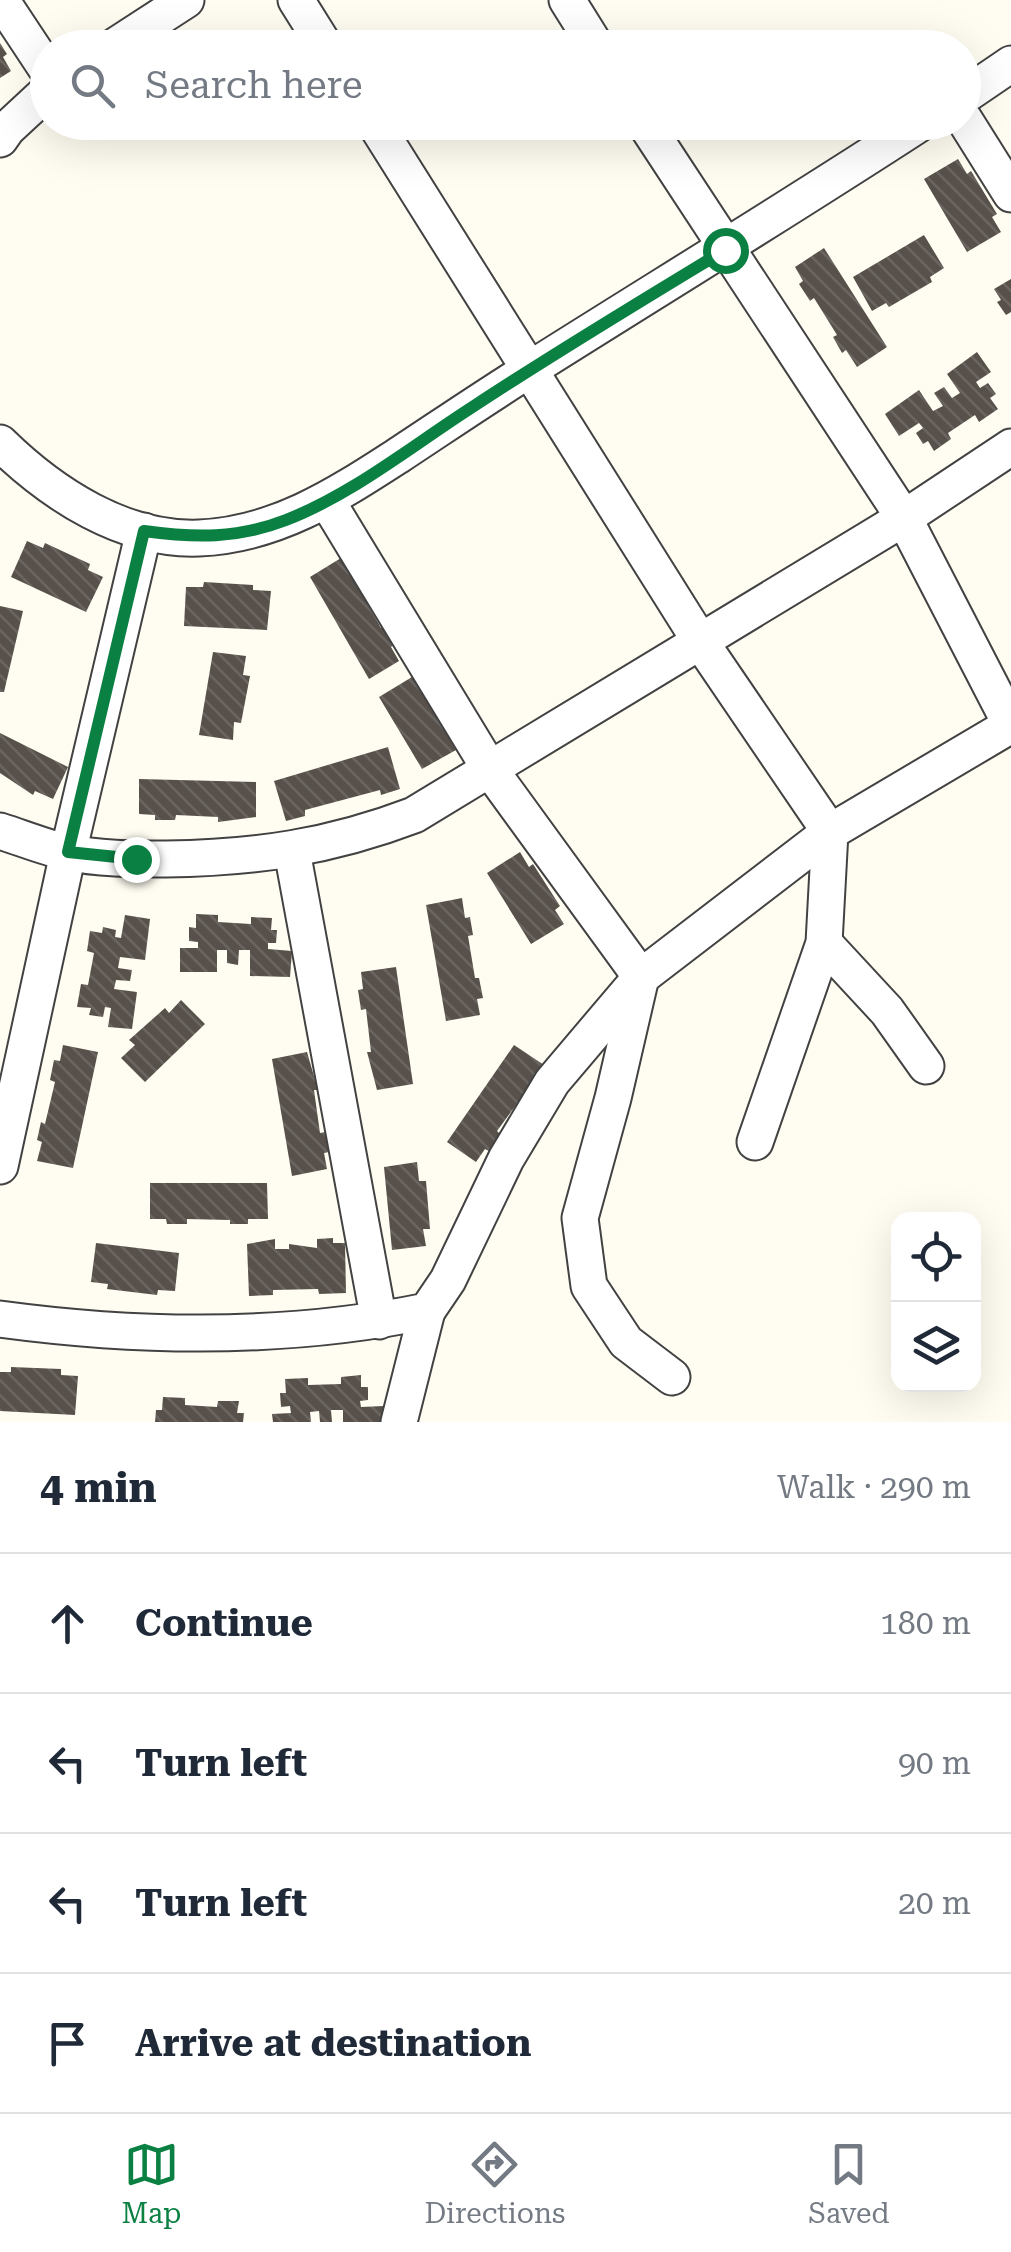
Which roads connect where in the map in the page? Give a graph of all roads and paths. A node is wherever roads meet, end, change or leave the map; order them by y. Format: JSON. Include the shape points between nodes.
{"nodes":[{"id":1,"x":1,"y":0,"type":"edge"},
{"id":2,"x":186,"y":0,"type":"edge"},
{"id":3,"x":296,"y":0,"type":"edge"},
{"id":4,"x":567,"y":0,"type":"edge"},
{"id":5,"x":140,"y":30,"type":"edge"},
{"id":6,"x":315,"y":30,"type":"edge"},
{"id":7,"x":586,"y":30,"type":"edge"},
{"id":8,"x":30,"y":44,"type":"edge"},
{"id":9,"x":1011,"y":64,"type":"edge"},
{"id":10,"x":981,"y":84,"type":"edge"},
{"id":11,"x":30,"y":107,"type":"edge"},
{"id":12,"x":0,"y":140,"type":"edge"},
{"id":13,"x":385,"y":140,"type":"edge"},
{"id":14,"x":655,"y":140,"type":"edge"},
{"id":15,"x":894,"y":140,"type":"edge"},
{"id":16,"x":977,"y":140,"type":"edge"},
{"id":17,"x":1011,"y":194,"type":"edge"},
{"id":18,"x":725,"y":250,"type":"junction"},
{"id":19,"x":531,"y":368,"type":"junction"},
{"id":20,"x":0,"y":444,"type":"edge"},
{"id":21,"x":1011,"y":447,"type":"edge"},
{"id":22,"x":328,"y":501,"type":"junction"},
{"id":23,"x":904,"y":518,"type":"junction"},
{"id":24,"x":144,"y":531,"type":"junction"},
{"id":25,"x":700,"y":641,"type":"junction"},
{"id":26,"x":1011,"y":725,"type":"edge"},
{"id":27,"x":491,"y":771,"type":"junction"},
{"id":28,"x":0,"y":831,"type":"edge"},
{"id":29,"x":830,"y":832,"type":"junction"},
{"id":30,"x":292,"y":851,"type":"junction"},
{"id":31,"x":68,"y":852,"type":"junction"},
{"id":32,"x":824,"y":943,"type":"junction"},
{"id":33,"x":641,"y":977,"type":"junction"},
{"id":34,"x":926,"y":1066,"type":"dead end"},
{"id":35,"x":754,"y":1142,"type":"dead end"},
{"id":36,"x":0,"y":1166,"type":"edge"},
{"id":37,"x":427,"y":1311,"type":"junction"},
{"id":38,"x":0,"y":1320,"type":"edge"},
{"id":39,"x":379,"y":1321,"type":"junction"},
{"id":40,"x":672,"y":1377,"type":"dead end"},
{"id":41,"x":399,"y":1422,"type":"edge"}],
"edges":[{"from":1,"to":8,"type":"street"},
{"from":2,"to":5,"type":"street"},
{"from":3,"to":6,"type":"street"},
{"from":4,"to":7,"type":"street"},
{"from":9,"to":10,"type":"street"},
{"from":11,"to":12,"type":"street"},
{"from":13,"to":19,"type":"street"},
{"from":14,"to":18,"type":"street"},
{"from":15,"to":18,"type":"street"},
{"from":16,"to":17,"type":"street"},
{"from":18,"to":19,"type":"street"},
{"from":18,"to":23,"type":"street"},
{"from":19,"to":22,"type":"street"},
{"from":19,"to":25,"type":"street"},
{"from":20,"to":24,"type":"street","via":[[88,511]]},
{"from":21,"to":23,"type":"street"},
{"from":22,"to":24,"type":"street","via":[[282,522],[231,534],[196,538]]},
{"from":22,"to":27,"type":"street"},
{"from":23,"to":25,"type":"street"},
{"from":23,"to":26,"type":"street"},
{"from":24,"to":31,"type":"street"},
{"from":25,"to":27,"type":"street"},
{"from":25,"to":29,"type":"street"},
{"from":26,"to":29,"type":"street"},
{"from":27,"to":30,"type":"street","via":[[414,815]]},
{"from":27,"to":33,"type":"street"},
{"from":28,"to":31,"type":"street"},
{"from":29,"to":32,"type":"street"},
{"from":29,"to":33,"type":"street"},
{"from":30,"to":31,"type":"street","via":[[156,859]]},
{"from":30,"to":39,"type":"street"},
{"from":31,"to":36,"type":"street"},
{"from":32,"to":34,"type":"street"},
{"from":32,"to":35,"type":"street"},
{"from":33,"to":37,"type":"street","via":[[552,1082]]},
{"from":33,"to":40,"type":"street","via":[[580,1218],[589,1286],[626,1342]]},
{"from":37,"to":39,"type":"street"},
{"from":37,"to":41,"type":"street"},
{"from":38,"to":39,"type":"street","via":[[88,1331],[208,1334]]}]}
